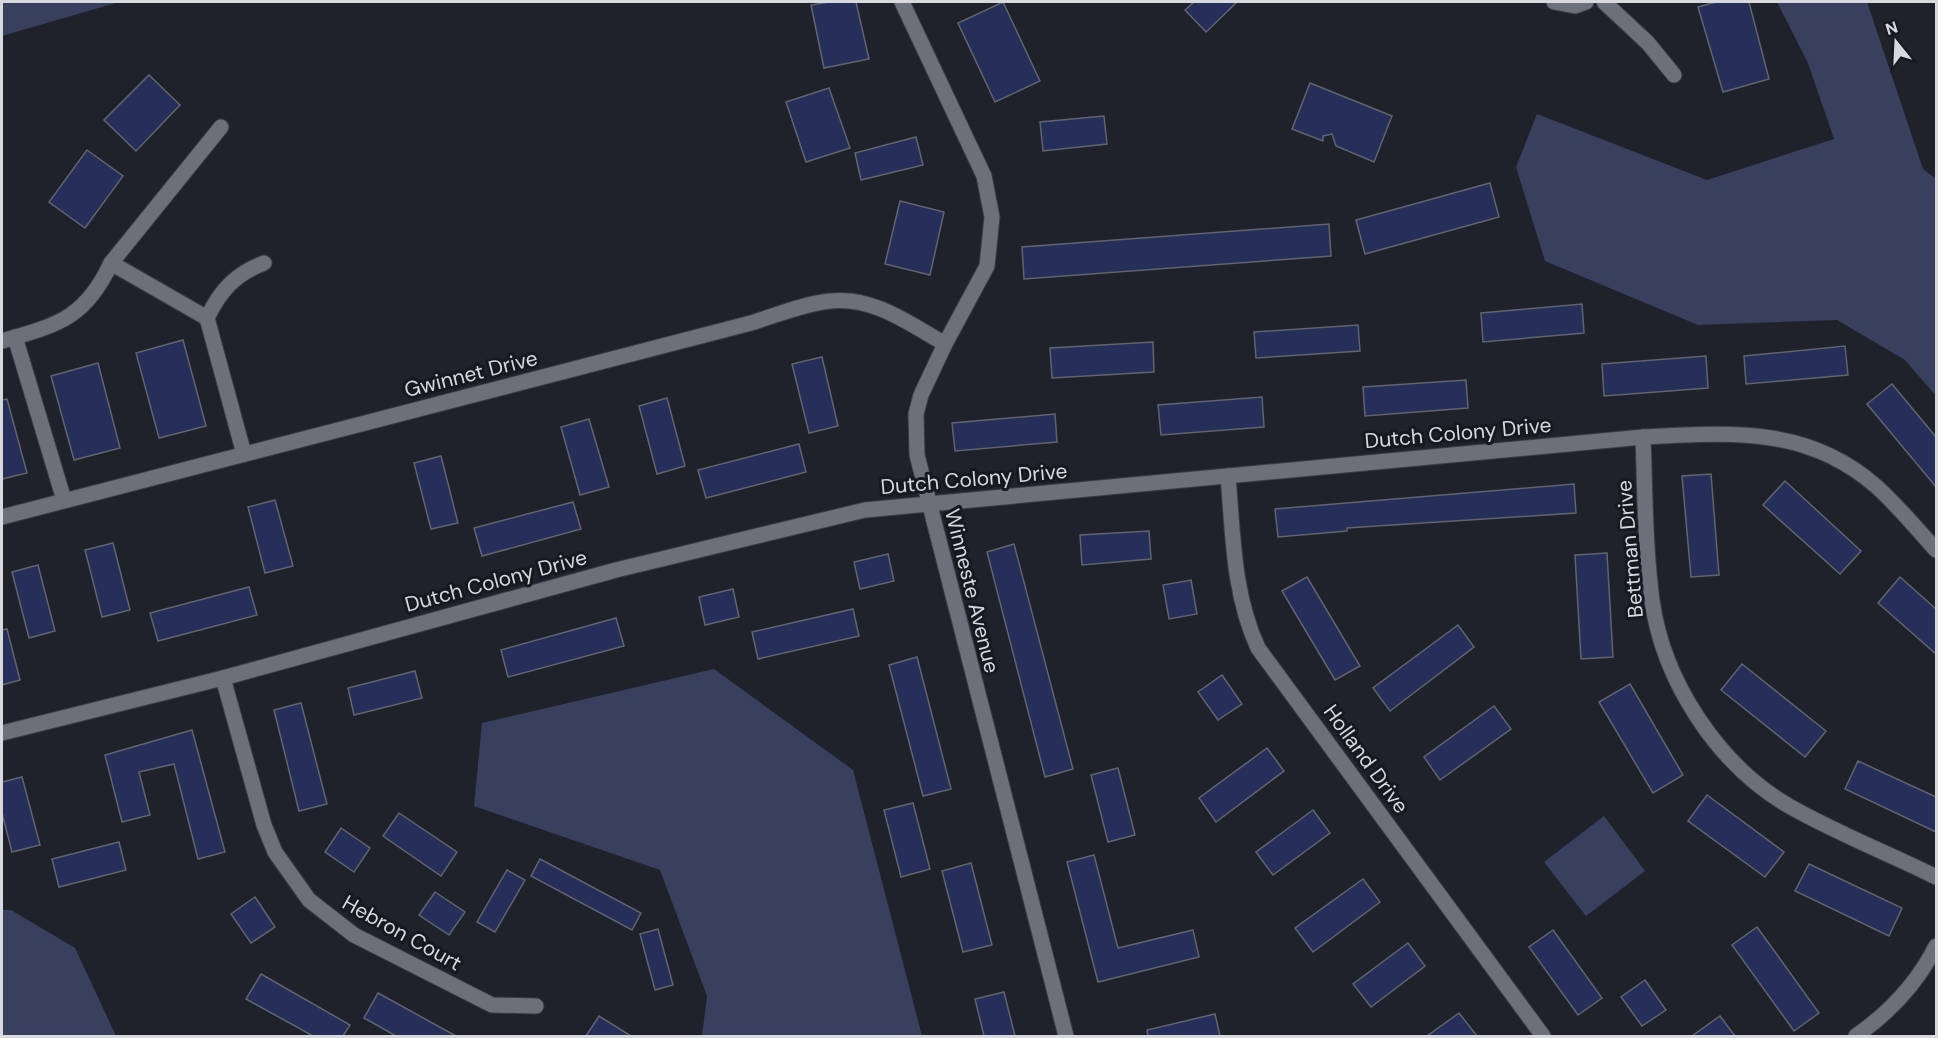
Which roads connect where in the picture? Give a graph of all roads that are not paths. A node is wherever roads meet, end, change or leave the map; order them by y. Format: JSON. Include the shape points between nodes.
{"nodes":[{"id":1,"x":902,"y":2,"type":"edge"},
{"id":2,"x":1554,"y":2,"type":"edge"},
{"id":3,"x":1586,"y":2,"type":"edge"},
{"id":4,"x":1604,"y":2,"type":"edge"},
{"id":5,"x":1674,"y":75,"type":"dead end"},
{"id":6,"x":221,"y":128,"type":"dead end"},
{"id":7,"x":111,"y":263,"type":"junction"},
{"id":8,"x":264,"y":263,"type":"dead end"},
{"id":9,"x":207,"y":318,"type":"junction"},
{"id":10,"x":8,"y":339,"type":"edge"},
{"id":11,"x":945,"y":344,"type":"junction"},
{"id":12,"x":1643,"y":437,"type":"junction"},
{"id":13,"x":244,"y":454,"type":"junction"},
{"id":14,"x":1228,"y":476,"type":"junction"},
{"id":15,"x":64,"y":500,"type":"junction"},
{"id":16,"x":928,"y":504,"type":"junction"},
{"id":17,"x":2,"y":517,"type":"edge"},
{"id":18,"x":1936,"y":550,"type":"edge"},
{"id":19,"x":223,"y":678,"type":"junction"},
{"id":20,"x":2,"y":733,"type":"edge"},
{"id":21,"x":1936,"y":877,"type":"edge"},
{"id":22,"x":1936,"y":946,"type":"edge"},
{"id":23,"x":536,"y":1006,"type":"dead end"},
{"id":24,"x":1066,"y":1036,"type":"edge"},
{"id":25,"x":1543,"y":1036,"type":"edge"},
{"id":26,"x":1856,"y":1036,"type":"edge"}],
"edges":[{"from":1,"to":11,"type":"street","name":"Winneste Avenue","via":[[984,176],[991,206],[987,266]]},
{"from":2,"to":3,"type":"street","via":[[1575,6]]},
{"from":4,"to":5,"type":"street","via":[[1648,43]]},
{"from":6,"to":7,"type":"street"},
{"from":7,"to":9,"type":"street"},
{"from":7,"to":10,"type":"street","via":[[97,289],[77,311],[52,327]]},
{"from":8,"to":9,"type":"street","via":[[228,283]]},
{"from":9,"to":13,"type":"street"},
{"from":10,"to":15,"type":"street"},
{"from":11,"to":13,"type":"street","name":"Gwinnet Drive","via":[[877,308],[832,301]]},
{"from":11,"to":16,"type":"street","name":"Winneste Avenue","via":[[916,414],[917,455]]},
{"from":12,"to":14,"type":"street","name":"Dutch Colony Drive"},
{"from":12,"to":18,"type":"street","name":"Dutch Colony Drive","via":[[1737,433],[1797,442],[1853,468],[1877,487]]},
{"from":12,"to":21,"type":"street","name":"Bettman Drive","via":[[1652,600],[1671,666],[1704,725],[1728,756],[1788,805]]},
{"from":13,"to":15,"type":"street","name":"Gwinnet Drive"},
{"from":14,"to":16,"type":"street","name":"Dutch Colony Drive"},
{"from":14,"to":25,"type":"street","name":"Holland Drive","via":[[1239,595],[1258,648]]},
{"from":15,"to":17,"type":"street","name":"Gwinnet Drive"},
{"from":16,"to":19,"type":"street","name":"Dutch Colony Drive","via":[[865,510],[627,567]]},
{"from":16,"to":24,"type":"street","name":"Winneste Avenue"},
{"from":19,"to":20,"type":"street","name":"Dutch Colony Drive"},
{"from":19,"to":23,"type":"street","name":"Hebron Court","via":[[264,825],[275,852],[309,900],[354,935],[492,1005]]},
{"from":22,"to":26,"type":"street","via":[[1913,985]]}]}
